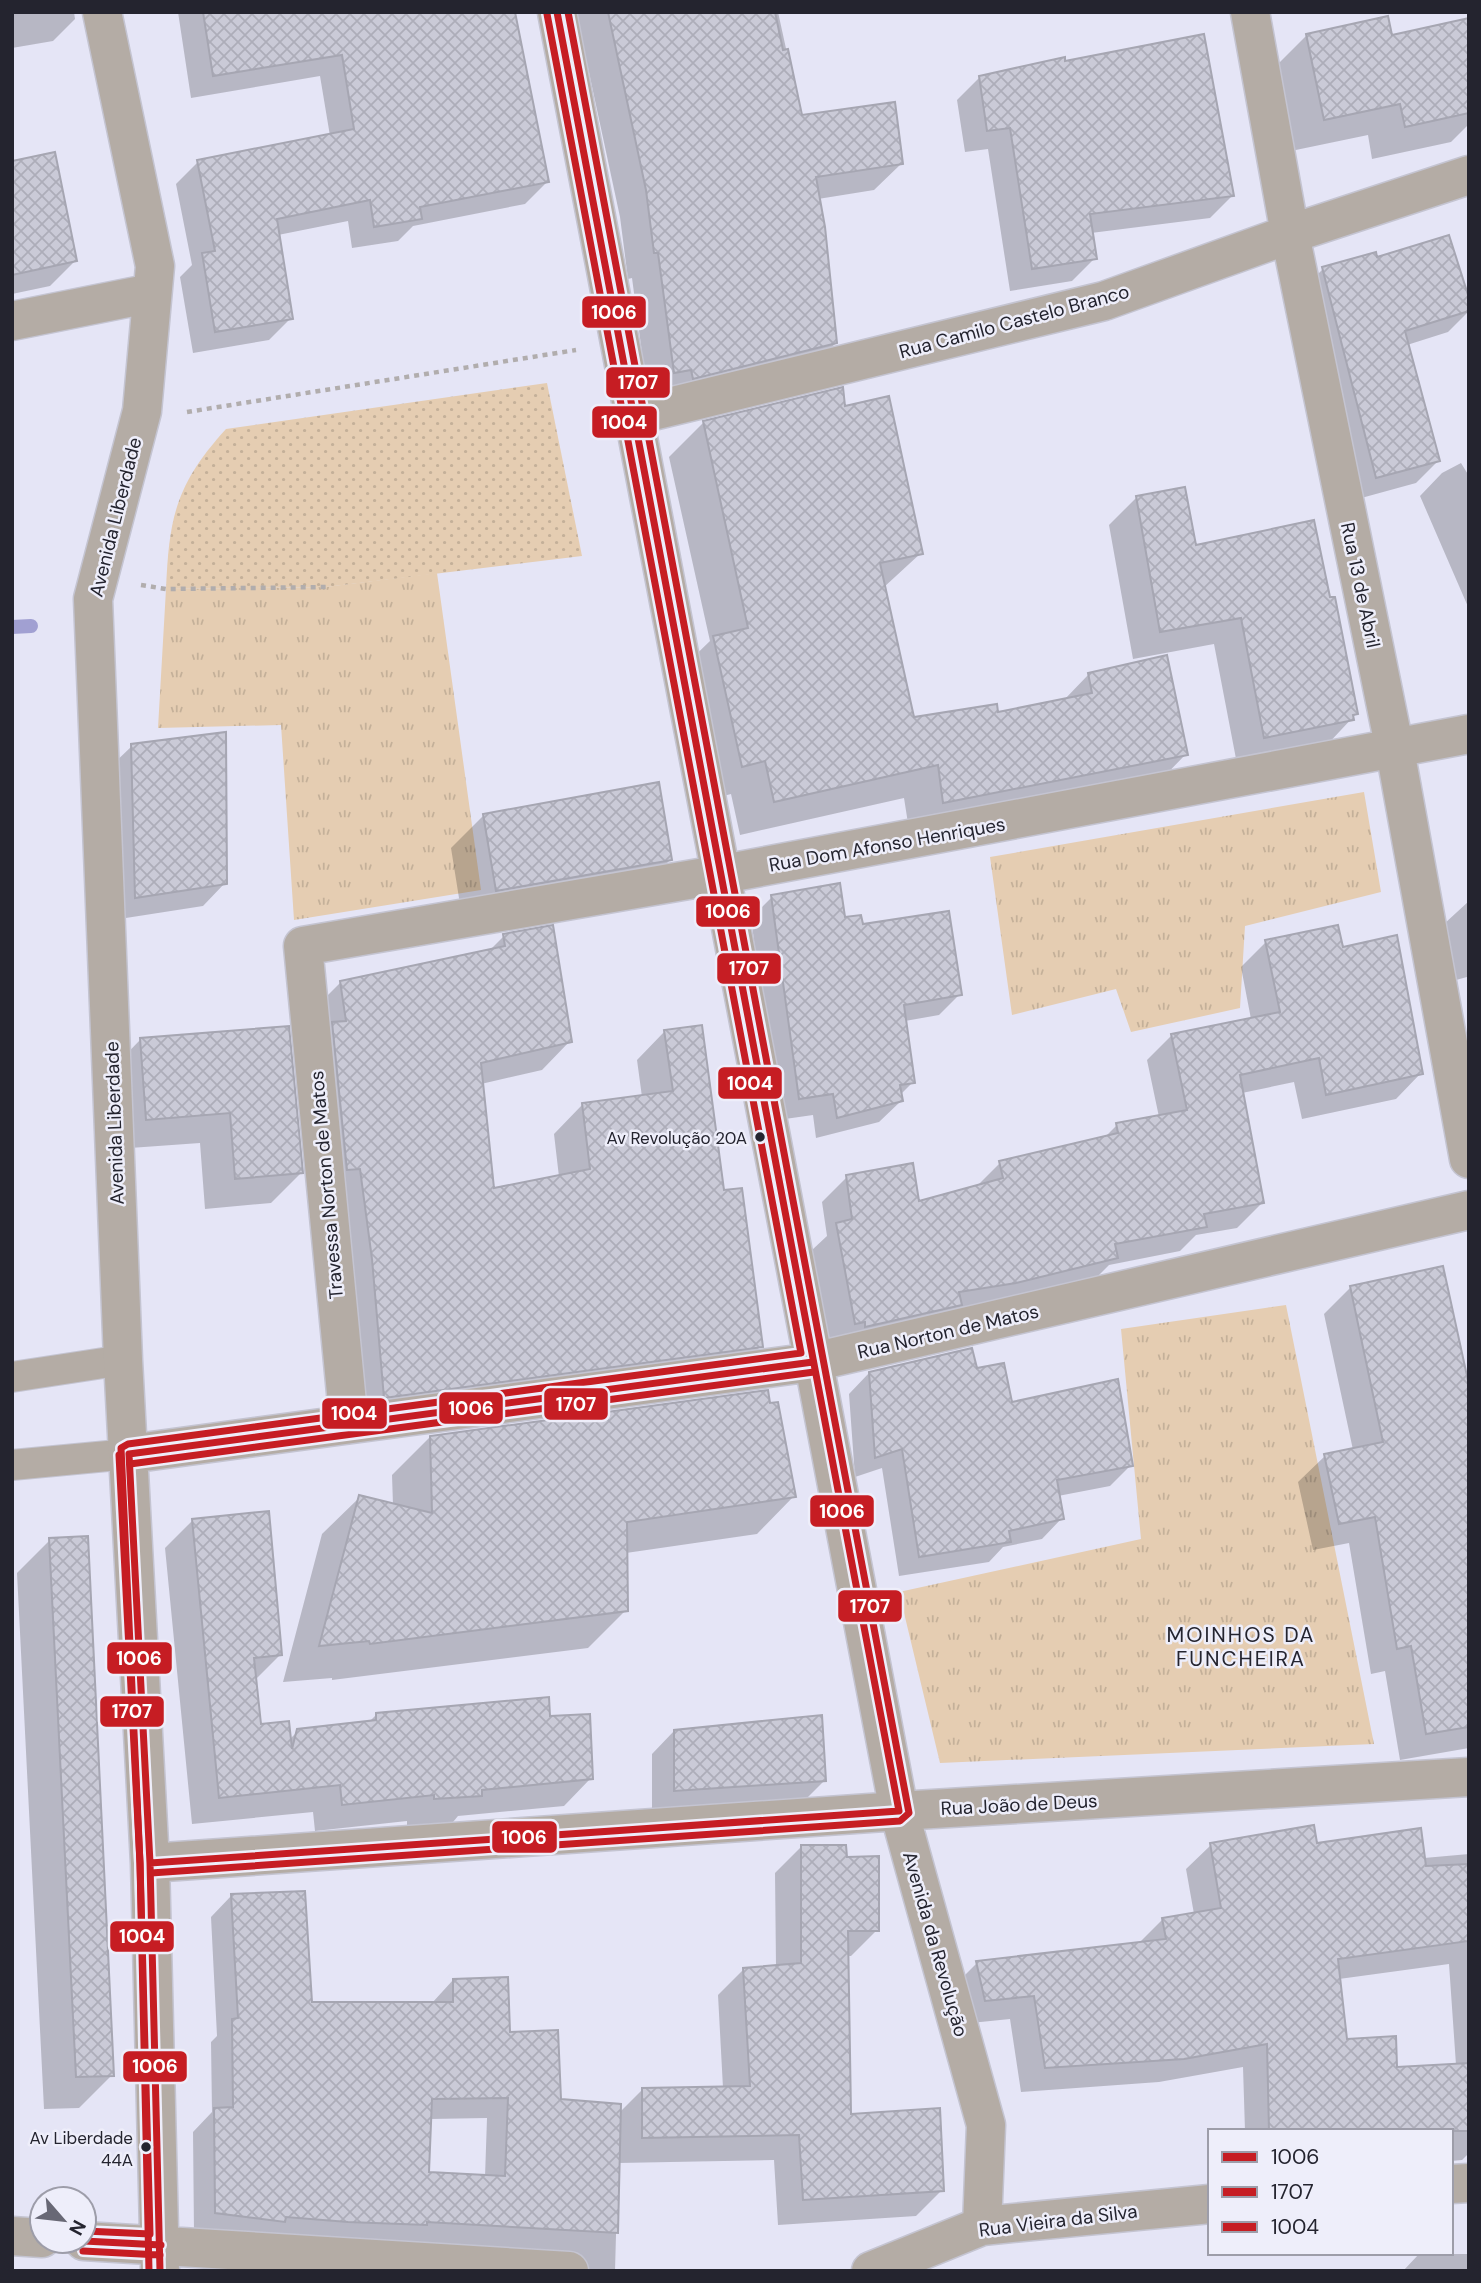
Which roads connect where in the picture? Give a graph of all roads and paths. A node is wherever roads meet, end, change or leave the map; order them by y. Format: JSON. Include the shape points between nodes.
{"nodes":[{"id":1,"x":103,"y":12,"type":"edge"},
{"id":2,"x":557,"y":12,"type":"edge"},
{"id":3,"x":1250,"y":12,"type":"edge"},
{"id":4,"x":1469,"y":175,"type":"edge"},
{"id":5,"x":1290,"y":234,"type":"junction"},
{"id":6,"x":152,"y":293,"type":"junction"},
{"id":7,"x":12,"y":321,"type":"edge"},
{"id":8,"x":618,"y":344,"type":"junction"},
{"id":9,"x":142,"y":411,"type":"junction"},
{"id":10,"x":632,"y":416,"type":"junction"},
{"id":11,"x":99,"y":577,"type":"junction"},
{"id":12,"x":326,"y":587,"type":"dead end"},
{"id":13,"x":1469,"y":734,"type":"edge"},
{"id":14,"x":1395,"y":750,"type":"junction"},
{"id":15,"x":723,"y":874,"type":"junction"},
{"id":16,"x":303,"y":946,"type":"joint"},
{"id":17,"x":1469,"y":1159,"type":"edge"},
{"id":18,"x":1469,"y":1210,"type":"edge"},
{"id":19,"x":123,"y":1360,"type":"junction"},
{"id":20,"x":813,"y":1362,"type":"junction"},
{"id":21,"x":12,"y":1377,"type":"edge"},
{"id":22,"x":349,"y":1424,"type":"junction"},
{"id":23,"x":128,"y":1454,"type":"junction"},
{"id":24,"x":12,"y":1465,"type":"edge"},
{"id":25,"x":1469,"y":1777,"type":"edge"},
{"id":26,"x":899,"y":1811,"type":"junction"},
{"id":27,"x":150,"y":1863,"type":"junction"},
{"id":28,"x":1208,"y":2204,"type":"edge"},
{"id":29,"x":982,"y":2226,"type":"junction"},
{"id":30,"x":98,"y":2244,"type":"edge"},
{"id":31,"x":161,"y":2258,"type":"edge"},
{"id":32,"x":569,"y":2271,"type":"edge"},
{"id":33,"x":872,"y":2271,"type":"edge"}],
"edges":[{"from":1,"to":6,"type":"street","name":"Avenida Liberdade","via":[[155,265]]},
{"from":2,"to":8,"type":"street","name":"Avenida da Revolução"},
{"from":3,"to":5,"type":"street","name":"Rua 13 de Abril"},
{"from":4,"to":5,"type":"street","name":"Rua Camilo Castelo Branco"},
{"from":5,"to":10,"type":"street","name":"Rua Camilo Castelo Branco","via":[[1104,301]]},
{"from":5,"to":14,"type":"street","name":"Rua 13 de Abril"},
{"from":6,"to":7,"type":"street"},
{"from":6,"to":9,"type":"street","name":"Avenida Liberdade"},
{"from":8,"to":9,"type":"path","via":[[183,413]]},
{"from":8,"to":10,"type":"street","name":"Avenida da Revolução"},
{"from":9,"to":11,"type":"street","name":"Avenida Liberdade"},
{"from":10,"to":15,"type":"street","name":"Avenida da Revolução"},
{"from":11,"to":12,"type":"path","via":[[166,589]]},
{"from":11,"to":19,"type":"street","name":"Avenida Liberdade","via":[[93,599]]},
{"from":13,"to":14,"type":"street","name":"Rua Dom Afonso Henriques"},
{"from":14,"to":15,"type":"street","name":"Rua Dom Afonso Henriques"},
{"from":14,"to":17,"type":"street","name":"Rua 13 de Abril"},
{"from":15,"to":16,"type":"street","name":"Rua Dom Afonso Henriques"},
{"from":15,"to":20,"type":"street","name":"Avenida da Revolução"},
{"from":16,"to":22,"type":"street","name":"Travessa Norton de Matos"},
{"from":18,"to":20,"type":"street","name":"Rua Norton de Matos"},
{"from":19,"to":21,"type":"lane"},
{"from":19,"to":23,"type":"street","name":"Avenida Liberdade"},
{"from":20,"to":22,"type":"street","name":"Rua Norton de Matos"},
{"from":20,"to":26,"type":"street","name":"Avenida da Revolução"},
{"from":22,"to":23,"type":"street","name":"Rua Norton de Matos"},
{"from":23,"to":24,"type":"lane"},
{"from":23,"to":27,"type":"street","name":"Avenida Liberdade"},
{"from":25,"to":26,"type":"street","name":"Rua João de Deus"},
{"from":26,"to":27,"type":"street","name":"Rua João de Deus"},
{"from":26,"to":29,"type":"street","name":"Avenida da Revolução","via":[[986,2125]]},
{"from":27,"to":31,"type":"street","name":"Avenida Liberdade"},
{"from":28,"to":29,"type":"street","name":"Rua Vieira da Silva"},
{"from":29,"to":33,"type":"street","name":"Rua Vieira da Silva"},
{"from":30,"to":31,"type":"street"},
{"from":31,"to":32,"type":"street"}]}
